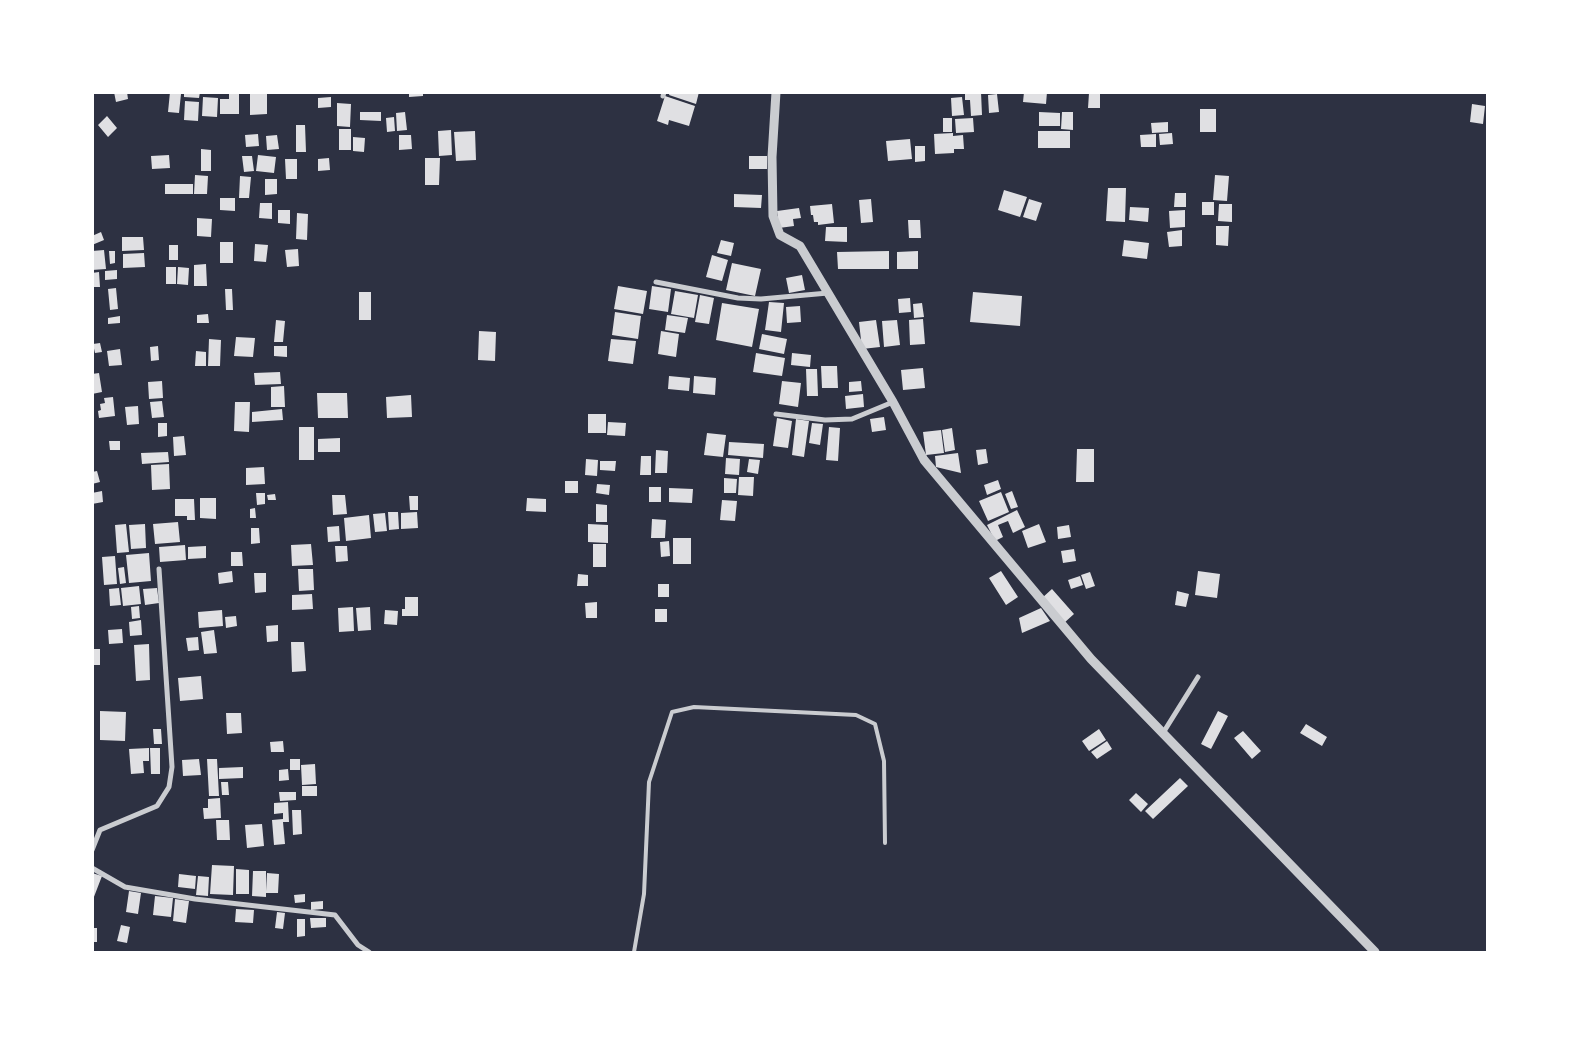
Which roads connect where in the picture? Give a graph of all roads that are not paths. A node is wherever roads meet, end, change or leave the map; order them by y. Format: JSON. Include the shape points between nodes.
{"nodes":[{"id":1,"x":776,"y":92,"type":"edge"},
{"id":2,"x":656,"y":282,"type":"dead end"},
{"id":3,"x":828,"y":293,"type":"junction"},
{"id":4,"x":893,"y":402,"type":"junction"},
{"id":5,"x":776,"y":414,"type":"dead end"},
{"id":6,"x":159,"y":569,"type":"dead end"},
{"id":7,"x":1198,"y":677,"type":"dead end"},
{"id":8,"x":1163,"y":733,"type":"junction"},
{"id":9,"x":885,"y":843,"type":"dead end"},
{"id":10,"x":92,"y":850,"type":"edge"},
{"id":11,"x":92,"y":868,"type":"edge"},
{"id":12,"x":369,"y":952,"type":"edge"},
{"id":13,"x":634,"y":952,"type":"edge"},
{"id":14,"x":1374,"y":952,"type":"edge"}],
"edges":[{"from":1,"to":3,"type":"street","via":[[773,216],[780,235],[800,246]]},
{"from":2,"to":3,"type":"street","via":[[738,298]]},
{"from":3,"to":4,"type":"street"},
{"from":4,"to":5,"type":"street","via":[[852,419],[825,420]]},
{"from":4,"to":8,"type":"street","via":[[924,460],[1092,659]]},
{"from":6,"to":10,"type":"street","via":[[172,767],[169,788],[157,806],[100,830]]},
{"from":7,"to":8,"type":"street"},
{"from":8,"to":14,"type":"street"},
{"from":9,"to":13,"type":"lane","via":[[884,762],[875,724],[856,714],[694,707],[672,712],[649,782],[644,894]]},
{"from":11,"to":12,"type":"street","via":[[125,887],[335,915],[358,945]]}]}
